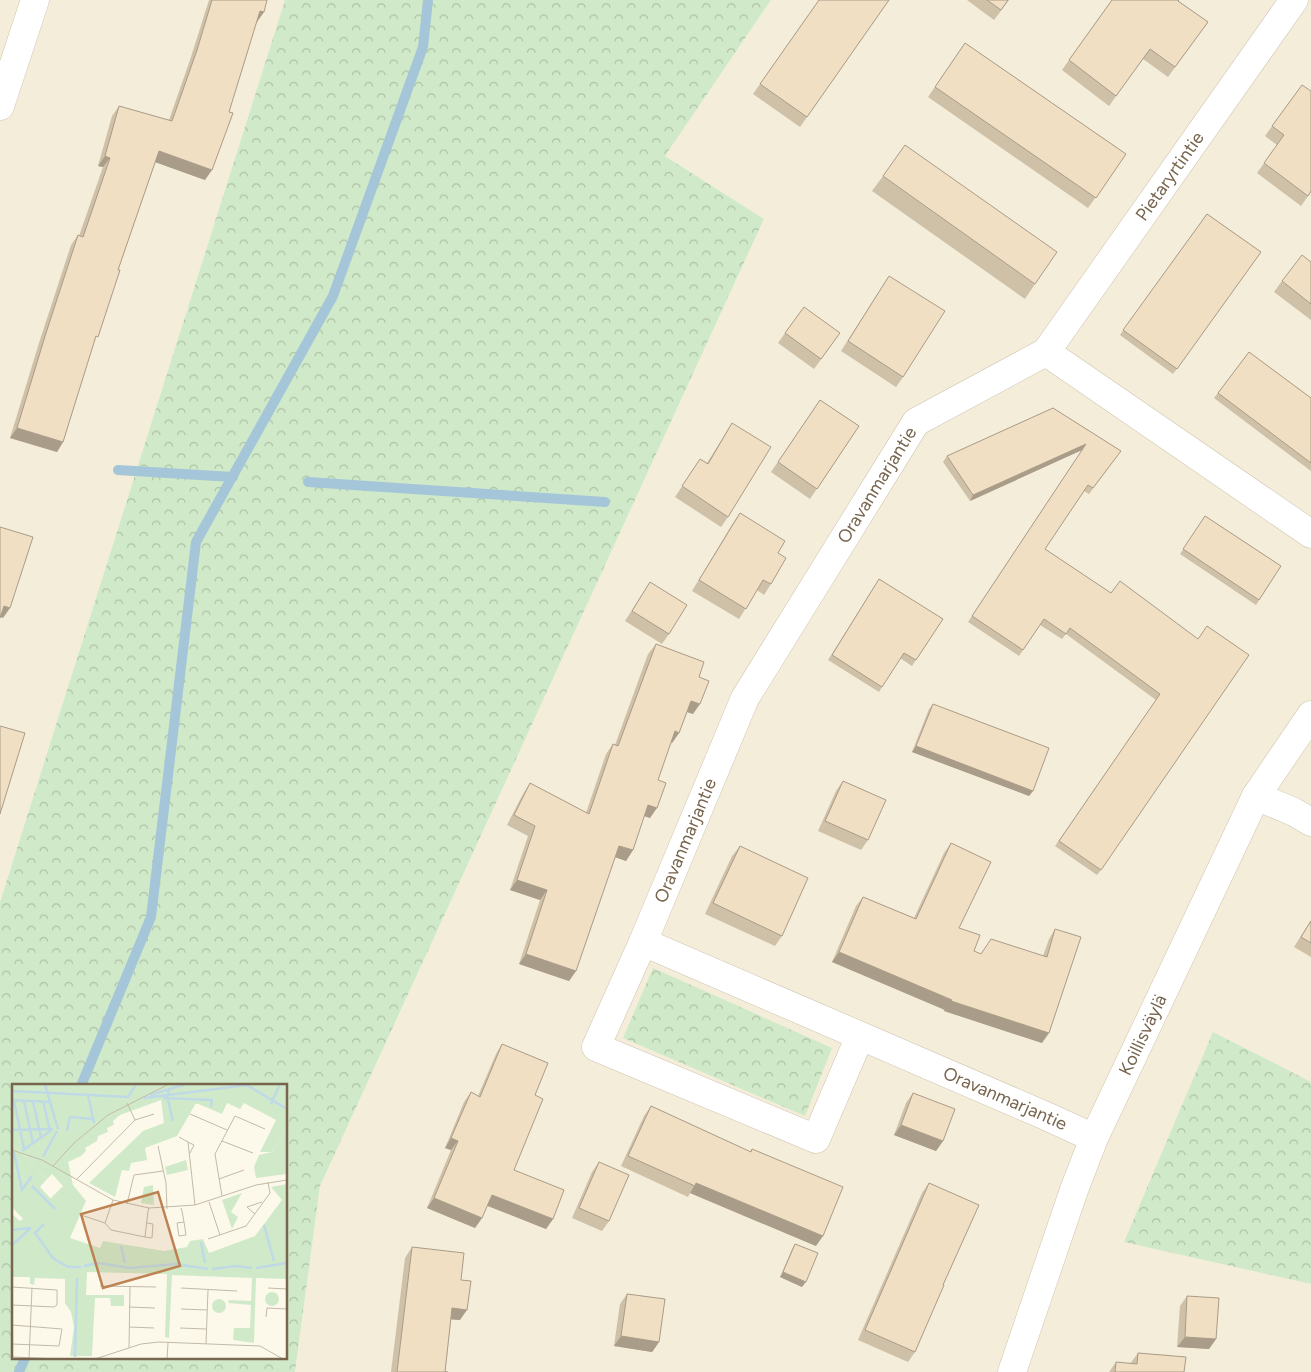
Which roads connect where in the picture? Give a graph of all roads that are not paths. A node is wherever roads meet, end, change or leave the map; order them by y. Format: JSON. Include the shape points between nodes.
{"nodes":[{"id":1,"x":34,"y":0,"type":"edge"},
{"id":2,"x":1294,"y":0,"type":"edge"},
{"id":3,"x":0,"y":106,"type":"edge"},
{"id":4,"x":1046,"y":352,"type":"junction"},
{"id":5,"x":1311,"y":534,"type":"edge"},
{"id":6,"x":1311,"y":715,"type":"edge"},
{"id":7,"x":1256,"y":796,"type":"junction"},
{"id":8,"x":1311,"y":822,"type":"edge"},
{"id":9,"x":643,"y":942,"type":"junction"},
{"id":10,"x":860,"y":1036,"type":"junction"},
{"id":11,"x":1094,"y":1138,"type":"junction"},
{"id":12,"x":1012,"y":1372,"type":"edge"}],
"edges":[{"from":1,"to":3,"type":"street"},
{"from":2,"to":4,"type":"street","name":"Pietaryrtintie"},
{"from":4,"to":5,"type":"street"},
{"from":4,"to":9,"type":"street","name":"Oravanmarjantie","via":[[916,422],[745,698]]},
{"from":6,"to":7,"type":"street","name":"Koillisväylä"},
{"from":7,"to":8,"type":"street"},
{"from":7,"to":11,"type":"street","name":"Koillisväylä"},
{"from":9,"to":10,"type":"street","name":"Oravanmarjantie"},
{"from":9,"to":10,"type":"street","name":"Oravanmarjantie","via":[[596,1047],[816,1139]]},
{"from":10,"to":11,"type":"street","name":"Oravanmarjantie"},
{"from":11,"to":12,"type":"street","name":"Koillisväylä"}]}
